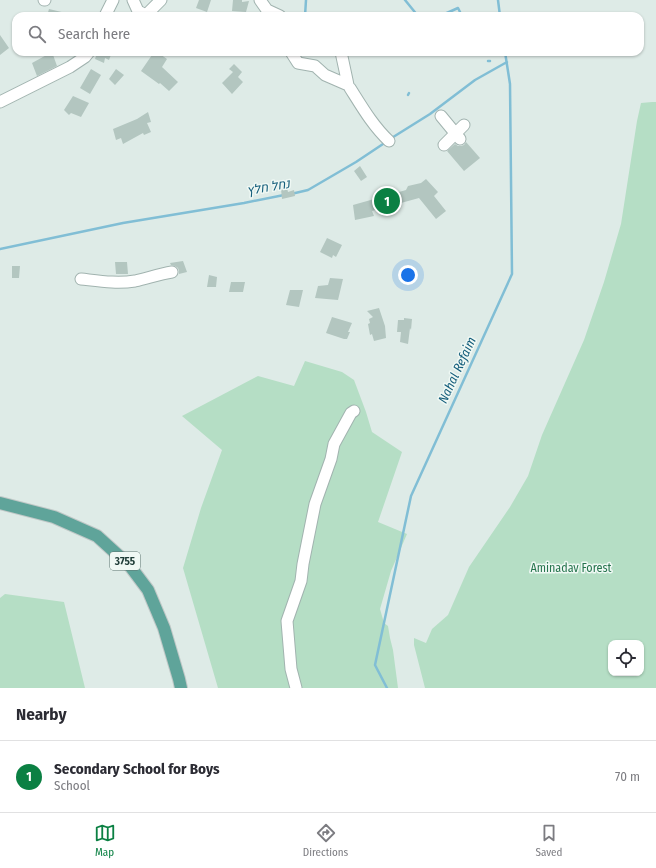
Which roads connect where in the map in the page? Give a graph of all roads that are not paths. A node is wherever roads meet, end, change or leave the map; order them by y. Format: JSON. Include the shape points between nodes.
{"nodes":[{"id":1,"x":113,"y":0,"type":"edge"},
{"id":2,"x":133,"y":0,"type":"edge"},
{"id":3,"x":161,"y":0,"type":"edge"},
{"id":4,"x":260,"y":0,"type":"edge"},
{"id":5,"x":108,"y":12,"type":"edge"},
{"id":6,"x":141,"y":12,"type":"edge"},
{"id":7,"x":149,"y":12,"type":"edge"},
{"id":8,"x":271,"y":12,"type":"edge"},
{"id":9,"x":89,"y":56,"type":"edge"},
{"id":10,"x":294,"y":56,"type":"edge"},
{"id":11,"x":342,"y":56,"type":"edge"},
{"id":12,"x":350,"y":88,"type":"dead end"},
{"id":13,"x":0,"y":102,"type":"edge"},
{"id":14,"x":441,"y":116,"type":"dead end"},
{"id":15,"x":464,"y":125,"type":"dead end"},
{"id":16,"x":458,"y":136,"type":"junction"},
{"id":17,"x":389,"y":141,"type":"dead end"},
{"id":18,"x":444,"y":145,"type":"dead end"},
{"id":19,"x":172,"y":272,"type":"dead end"},
{"id":20,"x":81,"y":279,"type":"dead end"},
{"id":21,"x":354,"y":411,"type":"dead end"},
{"id":22,"x":0,"y":502,"type":"edge"},
{"id":23,"x":181,"y":688,"type":"edge"},
{"id":24,"x":296,"y":688,"type":"edge"}],
"edges":[{"from":1,"to":5,"type":"street"},
{"from":2,"to":6,"type":"street"},
{"from":3,"to":7,"type":"street"},
{"from":4,"to":8,"type":"street"},
{"from":9,"to":13,"type":"street"},
{"from":10,"to":11,"type":"street","via":[[298,63],[315,66],[325,75],[348,86]]},
{"from":12,"to":17,"type":"street","via":[[380,134]]},
{"from":14,"to":16,"type":"street"},
{"from":15,"to":16,"type":"street"},
{"from":16,"to":18,"type":"street"},
{"from":19,"to":20,"type":"street","via":[[121,282]]},
{"from":21,"to":24,"type":"street","via":[[334,444],[315,504],[301,581],[287,621],[291,669]]},
{"from":22,"to":23,"type":"main road","number":"3755","via":[[54,517],[97,536],[130,566],[148,590],[164,628]]}]}
